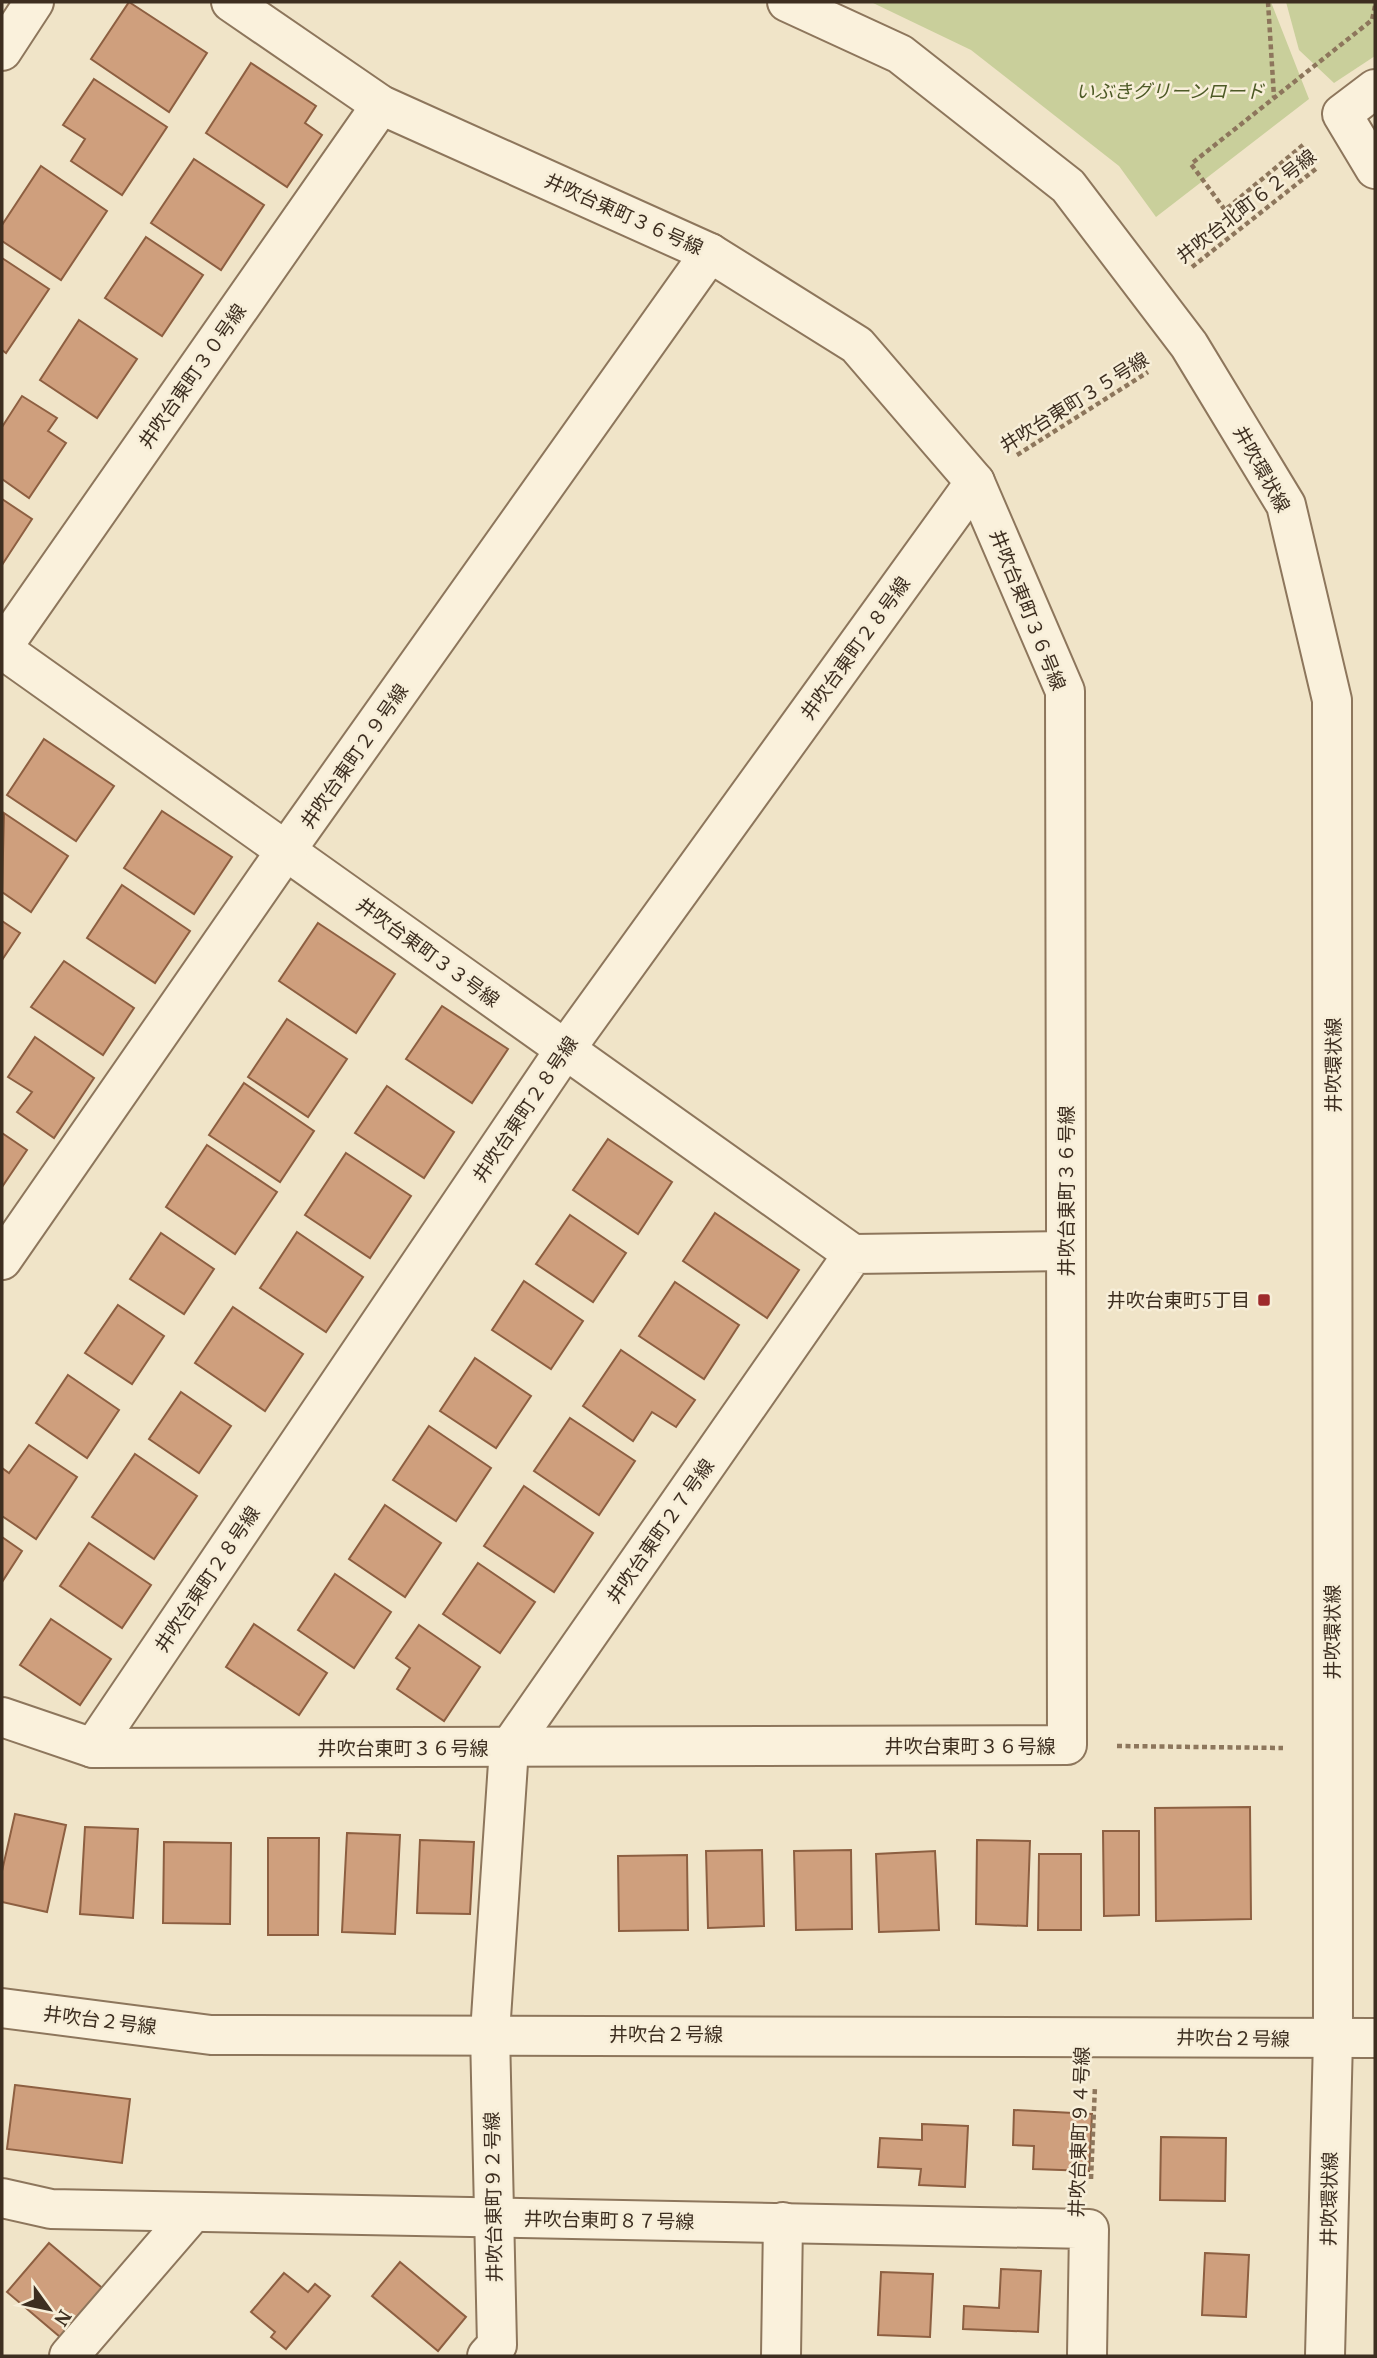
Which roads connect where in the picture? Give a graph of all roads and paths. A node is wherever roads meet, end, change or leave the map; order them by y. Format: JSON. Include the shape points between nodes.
{"nodes":[{"id":1,"x":34,"y":2,"type":"edge"},
{"id":2,"x":231,"y":2,"type":"edge"},
{"id":3,"x":786,"y":2,"type":"edge"},
{"id":4,"x":1268,"y":2,"type":"edge"},
{"id":5,"x":1375,"y":6,"type":"edge"},
{"id":6,"x":2,"y":51,"type":"edge"},
{"id":7,"x":1375,"y":89,"type":"edge"},
{"id":8,"x":1274,"y":98,"type":"junction"},
{"id":9,"x":382,"y":105,"type":"junction"},
{"id":10,"x":1349,"y":125,"type":"junction"},
{"id":11,"x":1375,"y":169,"type":"edge"},
{"id":12,"x":710,"y":253,"type":"junction"},
{"id":13,"x":1153,"y":297,"type":"junction"},
{"id":14,"x":1189,"y":345,"type":"junction"},
{"id":15,"x":975,"y":482,"type":"junction"},
{"id":16,"x":2,"y":648,"type":"edge"},
{"id":17,"x":287,"y":849,"type":"junction"},
{"id":18,"x":564,"y":1051,"type":"junction"},
{"id":19,"x":1066,"y":1251,"type":"junction"},
{"id":20,"x":853,"y":1254,"type":"junction"},
{"id":21,"x":2,"y":1261,"type":"edge"},
{"id":22,"x":2,"y":1717,"type":"edge"},
{"id":23,"x":1067,"y":1745,"type":"junction"},
{"id":24,"x":93,"y":1748,"type":"junction"},
{"id":25,"x":509,"y":1748,"type":"junction"},
{"id":26,"x":1332,"y":1749,"type":"junction"},
{"id":27,"x":2,"y":2008,"type":"edge"},
{"id":28,"x":490,"y":2033,"type":"junction"},
{"id":29,"x":1097,"y":2036,"type":"junction"},
{"id":30,"x":1375,"y":2038,"type":"edge"},
{"id":31,"x":1333,"y":2039,"type":"junction"},
{"id":32,"x":2,"y":2198,"type":"edge"},
{"id":33,"x":193,"y":2211,"type":"junction"},
{"id":34,"x":492,"y":2218,"type":"junction"},
{"id":35,"x":783,"y":2222,"type":"junction"},
{"id":36,"x":1089,"y":2229,"type":"junction"},
{"id":37,"x":69,"y":2356,"type":"edge"},
{"id":38,"x":486,"y":2356,"type":"edge"},
{"id":39,"x":781,"y":2356,"type":"edge"},
{"id":40,"x":1087,"y":2356,"type":"edge"},
{"id":41,"x":1325,"y":2356,"type":"edge"}],
"edges":[{"from":1,"to":6,"type":"street"},
{"from":2,"to":9,"type":"street","name":"井吹台東町３６号線"},
{"from":3,"to":13,"type":"street","name":"井吹環状線","via":[[900,54],[1068,186]]},
{"from":4,"to":8,"type":"path"},
{"from":5,"to":8,"type":"path","via":[[1372,20]]},
{"from":7,"to":10,"type":"street"},
{"from":8,"to":10,"type":"path","via":[[1191,164],[1225,210]]},
{"from":9,"to":12,"type":"street","name":"井吹台東町３６号線"},
{"from":9,"to":16,"type":"street","name":"井吹台東町３０号線"},
{"from":10,"to":11,"type":"street"},
{"from":10,"to":13,"type":"path","name":"井吹台北町６２号線"},
{"from":12,"to":15,"type":"street","name":"井吹台東町３６号線","via":[[857,345]]},
{"from":12,"to":17,"type":"street","name":"井吹台東町２９号線"},
{"from":13,"to":14,"type":"street","name":"井吹環状線"},
{"from":14,"to":15,"type":"path","name":"井吹台東町３５号線"},
{"from":14,"to":26,"type":"street","name":"井吹環状線","via":[[1286,505],[1332,700]]},
{"from":15,"to":18,"type":"street","name":"井吹台東町２８号線"},
{"from":15,"to":19,"type":"street","name":"井吹台東町３６号線","via":[[1065,691]]},
{"from":16,"to":17,"type":"street","name":"井吹台東町３３号線"},
{"from":17,"to":18,"type":"street","name":"井吹台東町３３号線"},
{"from":17,"to":21,"type":"street","name":"井吹台東町２９号線"},
{"from":18,"to":20,"type":"street","name":"井吹台東町３３号線"},
{"from":18,"to":24,"type":"street","name":"井吹台東町２８号線"},
{"from":19,"to":20,"type":"street"},
{"from":19,"to":23,"type":"street","name":"井吹台東町３６号線"},
{"from":20,"to":25,"type":"street","name":"井吹台東町２７号線"},
{"from":22,"to":24,"type":"street","name":"井吹台東町３６号線"},
{"from":23,"to":25,"type":"street","name":"井吹台東町３６号線"},
{"from":23,"to":26,"type":"path"},
{"from":24,"to":25,"type":"street","name":"井吹台東町３６号線"},
{"from":25,"to":28,"type":"street"},
{"from":26,"to":31,"type":"street","name":"井吹環状線"},
{"from":27,"to":28,"type":"street","name":"井吹台２号線","via":[[211,2035]]},
{"from":28,"to":29,"type":"street","name":"井吹台２号線"},
{"from":28,"to":34,"type":"street","name":"井吹台東町９２号線"},
{"from":29,"to":31,"type":"street","name":"井吹台２号線"},
{"from":29,"to":36,"type":"path","name":"井吹台東町９４号線"},
{"from":30,"to":31,"type":"street","name":"井吹台２号線"},
{"from":31,"to":41,"type":"street","name":"井吹環状線"},
{"from":32,"to":33,"type":"street","name":"井吹台東町８７号線","via":[[51,2209]]},
{"from":33,"to":34,"type":"street","name":"井吹台東町８７号線"},
{"from":33,"to":37,"type":"street"},
{"from":34,"to":35,"type":"street","name":"井吹台東町８７号線"},
{"from":34,"to":38,"type":"street","name":"井吹台東町９２号線","via":[[496,2345]]},
{"from":35,"to":36,"type":"street","name":"井吹台東町８７号線"},
{"from":35,"to":39,"type":"street"},
{"from":36,"to":40,"type":"street"}]}
